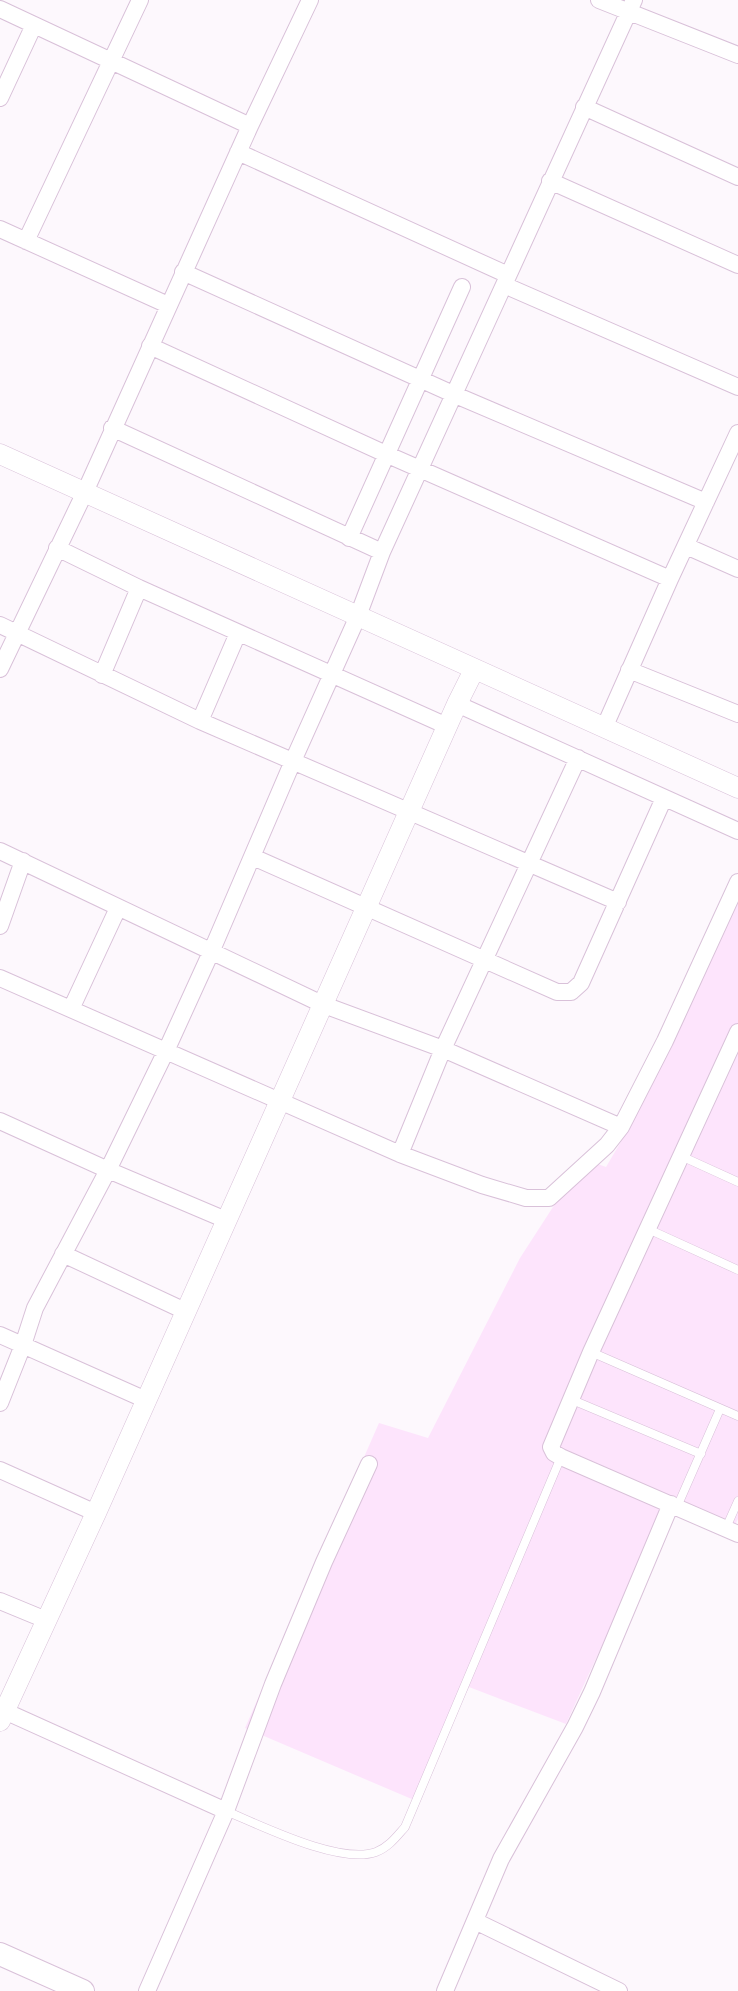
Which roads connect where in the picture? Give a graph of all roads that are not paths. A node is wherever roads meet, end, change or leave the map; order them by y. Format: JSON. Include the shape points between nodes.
{"nodes":[{"id":1,"x":140,"y":0,"type":"edge"},
{"id":2,"x":599,"y":0,"type":"edge"},
{"id":3,"x":305,"y":2,"type":"edge"},
{"id":4,"x":632,"y":6,"type":"edge"},
{"id":5,"x":0,"y":9,"type":"edge"},
{"id":6,"x":34,"y":25,"type":"junction"},
{"id":7,"x":738,"y":55,"type":"edge"},
{"id":8,"x":110,"y":61,"type":"junction"},
{"id":9,"x":0,"y":98,"type":"edge"},
{"id":10,"x":584,"y":107,"type":"junction"},
{"id":11,"x":250,"y":126,"type":"junction"},
{"id":12,"x":238,"y":152,"type":"junction"},
{"id":13,"x":738,"y":177,"type":"edge"},
{"id":14,"x":550,"y":181,"type":"junction"},
{"id":15,"x":0,"y":229,"type":"edge"},
{"id":16,"x":26,"y":241,"type":"junction"},
{"id":17,"x":738,"y":265,"type":"edge"},
{"id":18,"x":183,"y":272,"type":"junction"},
{"id":19,"x":506,"y":280,"type":"junction"},
{"id":20,"x":462,"y":287,"type":"dead end"},
{"id":21,"x":168,"y":305,"type":"junction"},
{"id":22,"x":150,"y":346,"type":"junction"},
{"id":23,"x":421,"y":379,"type":"junction"},
{"id":24,"x":738,"y":387,"type":"edge"},
{"id":25,"x":454,"y":394,"type":"junction"},
{"id":26,"x":112,"y":428,"type":"junction"},
{"id":27,"x":738,"y":433,"type":"edge"},
{"id":28,"x":0,"y":454,"type":"edge"},
{"id":29,"x":388,"y":455,"type":"junction"},
{"id":30,"x":421,"y":469,"type":"junction"},
{"id":31,"x":85,"y":492,"type":"junction"},
{"id":32,"x":706,"y":502,"type":"junction"},
{"id":33,"x":349,"y":538,"type":"junction"},
{"id":34,"x":686,"y":546,"type":"junction"},
{"id":35,"x":57,"y":548,"type":"junction"},
{"id":36,"x":382,"y":552,"type":"junction"},
{"id":37,"x":738,"y":569,"type":"edge"},
{"id":38,"x":670,"y":579,"type":"junction"},
{"id":39,"x":139,"y":588,"type":"junction"},
{"id":40,"x":358,"y":616,"type":"junction"},
{"id":41,"x":0,"y":625,"type":"edge"},
{"id":42,"x":18,"y":633,"type":"junction"},
{"id":43,"x":238,"y":633,"type":"junction"},
{"id":44,"x":0,"y":669,"type":"edge"},
{"id":45,"x":474,"y":670,"type":"junction"},
{"id":46,"x":629,"y":670,"type":"junction"},
{"id":47,"x":331,"y":674,"type":"junction"},
{"id":48,"x":102,"y":675,"type":"junction"},
{"id":49,"x":457,"y":704,"type":"junction"},
{"id":50,"x":738,"y":714,"type":"edge"},
{"id":51,"x":200,"y":721,"type":"junction"},
{"id":52,"x":447,"y":726,"type":"junction"},
{"id":53,"x":604,"y":728,"type":"junction"},
{"id":54,"x":578,"y":758,"type":"junction"},
{"id":55,"x":293,"y":761,"type":"junction"},
{"id":56,"x":738,"y":788,"type":"edge"},
{"id":57,"x":664,"y":798,"type":"junction"},
{"id":58,"x":409,"y":810,"type":"junction"},
{"id":59,"x":738,"y":831,"type":"edge"},
{"id":60,"x":0,"y":851,"type":"edge"},
{"id":61,"x":253,"y":857,"type":"junction"},
{"id":62,"x":22,"y":861,"type":"junction"},
{"id":63,"x":529,"y":864,"type":"junction"},
{"id":64,"x":738,"y":882,"type":"edge"},
{"id":65,"x":618,"y":902,"type":"junction"},
{"id":66,"x":118,"y":908,"type":"junction"},
{"id":67,"x":366,"y":908,"type":"junction"},
{"id":68,"x":0,"y":926,"type":"edge"},
{"id":69,"x":212,"y":950,"type":"junction"},
{"id":70,"x":484,"y":960,"type":"junction"},
{"id":71,"x":0,"y":978,"type":"edge"},
{"id":72,"x":324,"y":1005,"type":"junction"},
{"id":73,"x":71,"y":1009,"type":"junction"},
{"id":74,"x":738,"y":1032,"type":"edge"},
{"id":75,"x":443,"y":1049,"type":"junction"},
{"id":76,"x":166,"y":1052,"type":"junction"},
{"id":77,"x":279,"y":1102,"type":"junction"},
{"id":78,"x":0,"y":1121,"type":"edge"},
{"id":79,"x":621,"y":1127,"type":"junction"},
{"id":80,"x":400,"y":1154,"type":"junction"},
{"id":81,"x":681,"y":1156,"type":"junction"},
{"id":82,"x":108,"y":1170,"type":"junction"},
{"id":83,"x":738,"y":1182,"type":"edge"},
{"id":84,"x":226,"y":1220,"type":"junction"},
{"id":85,"x":648,"y":1229,"type":"junction"},
{"id":86,"x":63,"y":1254,"type":"junction"},
{"id":87,"x":738,"y":1270,"type":"edge"},
{"id":88,"x":185,"y":1311,"type":"junction"},
{"id":89,"x":0,"y":1335,"type":"edge"},
{"id":90,"x":23,"y":1345,"type":"junction"},
{"id":91,"x":591,"y":1352,"type":"junction"},
{"id":92,"x":570,"y":1399,"type":"junction"},
{"id":93,"x":146,"y":1400,"type":"junction"},
{"id":94,"x":0,"y":1403,"type":"edge"},
{"id":95,"x":720,"y":1409,"type":"junction"},
{"id":96,"x":738,"y":1416,"type":"edge"},
{"id":97,"x":701,"y":1454,"type":"junction"},
{"id":98,"x":561,"y":1458,"type":"junction"},
{"id":99,"x":369,"y":1464,"type":"dead end"},
{"id":100,"x":0,"y":1470,"type":"edge"},
{"id":101,"x":738,"y":1501,"type":"edge"},
{"id":102,"x":674,"y":1506,"type":"junction"},
{"id":103,"x":96,"y":1513,"type":"junction"},
{"id":104,"x":732,"y":1531,"type":"edge"},
{"id":105,"x":0,"y":1601,"type":"edge"},
{"id":106,"x":46,"y":1620,"type":"junction"},
{"id":107,"x":2,"y":1713,"type":"edge"},
{"id":108,"x":226,"y":1811,"type":"junction"},
{"id":109,"x":475,"y":1921,"type":"junction"},
{"id":110,"x":0,"y":1954,"type":"edge"},
{"id":111,"x":83,"y":1991,"type":"edge"},
{"id":112,"x":147,"y":1991,"type":"edge"},
{"id":113,"x":445,"y":1991,"type":"edge"},
{"id":114,"x":619,"y":1991,"type":"edge"}],
"edges":[{"from":1,"to":8,"type":"street"},
{"from":2,"to":4,"type":"street"},
{"from":3,"to":11,"type":"street"},
{"from":4,"to":7,"type":"street"},
{"from":4,"to":10,"type":"street"},
{"from":5,"to":6,"type":"street"},
{"from":6,"to":8,"type":"street"},
{"from":6,"to":9,"type":"street"},
{"from":8,"to":11,"type":"street"},
{"from":8,"to":16,"type":"street"},
{"from":10,"to":13,"type":"street"},
{"from":10,"to":14,"type":"street"},
{"from":11,"to":12,"type":"street"},
{"from":12,"to":18,"type":"street"},
{"from":12,"to":19,"type":"street"},
{"from":14,"to":17,"type":"street"},
{"from":14,"to":19,"type":"street"},
{"from":15,"to":16,"type":"street"},
{"from":16,"to":21,"type":"street"},
{"from":18,"to":21,"type":"street"},
{"from":18,"to":23,"type":"street"},
{"from":19,"to":24,"type":"street"},
{"from":19,"to":25,"type":"street"},
{"from":20,"to":23,"type":"street"},
{"from":21,"to":22,"type":"street"},
{"from":22,"to":26,"type":"street"},
{"from":22,"to":29,"type":"street"},
{"from":23,"to":25,"type":"street"},
{"from":23,"to":29,"type":"street"},
{"from":25,"to":30,"type":"street"},
{"from":25,"to":32,"type":"street"},
{"from":26,"to":31,"type":"street"},
{"from":26,"to":33,"type":"street"},
{"from":27,"to":32,"type":"street"},
{"from":28,"to":31,"type":"street"},
{"from":29,"to":30,"type":"street"},
{"from":29,"to":33,"type":"street"},
{"from":30,"to":36,"type":"street"},
{"from":30,"to":38,"type":"street"},
{"from":31,"to":35,"type":"street"},
{"from":31,"to":40,"type":"street"},
{"from":32,"to":34,"type":"street"},
{"from":33,"to":36,"type":"street"},
{"from":34,"to":37,"type":"street"},
{"from":34,"to":38,"type":"street"},
{"from":35,"to":39,"type":"street"},
{"from":35,"to":42,"type":"street"},
{"from":36,"to":40,"type":"street"},
{"from":38,"to":46,"type":"street"},
{"from":39,"to":43,"type":"street"},
{"from":39,"to":48,"type":"street"},
{"from":40,"to":45,"type":"street"},
{"from":40,"to":47,"type":"street"},
{"from":41,"to":42,"type":"street"},
{"from":42,"to":44,"type":"street"},
{"from":42,"to":48,"type":"street"},
{"from":43,"to":47,"type":"street"},
{"from":43,"to":51,"type":"street"},
{"from":45,"to":49,"type":"street"},
{"from":45,"to":53,"type":"street"},
{"from":46,"to":50,"type":"street"},
{"from":46,"to":53,"type":"street"},
{"from":47,"to":52,"type":"street"},
{"from":47,"to":55,"type":"street"},
{"from":48,"to":51,"type":"street"},
{"from":49,"to":52,"type":"street"},
{"from":49,"to":54,"type":"street"},
{"from":51,"to":55,"type":"street"},
{"from":52,"to":58,"type":"street"},
{"from":53,"to":56,"type":"street"},
{"from":54,"to":57,"type":"street"},
{"from":54,"to":63,"type":"street"},
{"from":55,"to":58,"type":"street"},
{"from":55,"to":61,"type":"street"},
{"from":57,"to":59,"type":"street"},
{"from":57,"to":65,"type":"street"},
{"from":58,"to":63,"type":"street"},
{"from":58,"to":67,"type":"street"},
{"from":60,"to":62,"type":"street"},
{"from":61,"to":67,"type":"street"},
{"from":61,"to":69,"type":"street"},
{"from":62,"to":66,"type":"street"},
{"from":62,"to":68,"type":"street"},
{"from":63,"to":65,"type":"street"},
{"from":63,"to":70,"type":"street"},
{"from":64,"to":79,"type":"street","via":[[665,1041]]},
{"from":65,"to":70,"type":"street","via":[[581,983],[571,992],[557,992]]},
{"from":66,"to":69,"type":"street"},
{"from":66,"to":73,"type":"street"},
{"from":67,"to":70,"type":"street"},
{"from":67,"to":72,"type":"street"},
{"from":69,"to":72,"type":"street"},
{"from":69,"to":76,"type":"street"},
{"from":70,"to":75,"type":"street"},
{"from":71,"to":73,"type":"street"},
{"from":72,"to":75,"type":"street"},
{"from":72,"to":77,"type":"street"},
{"from":73,"to":76,"type":"street"},
{"from":74,"to":81,"type":"street"},
{"from":75,"to":79,"type":"street"},
{"from":75,"to":80,"type":"street"},
{"from":76,"to":77,"type":"street"},
{"from":76,"to":82,"type":"street"},
{"from":77,"to":80,"type":"street"},
{"from":77,"to":84,"type":"street"},
{"from":78,"to":82,"type":"street"},
{"from":79,"to":80,"type":"street","via":[[607,1145],[549,1198],[526,1198]]},
{"from":81,"to":83,"type":"lane"},
{"from":81,"to":85,"type":"street"},
{"from":82,"to":84,"type":"street"},
{"from":82,"to":86,"type":"street"},
{"from":84,"to":88,"type":"street"},
{"from":85,"to":87,"type":"lane"},
{"from":85,"to":91,"type":"street"},
{"from":86,"to":88,"type":"street"},
{"from":86,"to":90,"type":"street","via":[[34,1308]]},
{"from":88,"to":93,"type":"street"},
{"from":89,"to":90,"type":"street"},
{"from":90,"to":93,"type":"street"},
{"from":90,"to":94,"type":"street"},
{"from":91,"to":92,"type":"street"},
{"from":91,"to":95,"type":"lane"},
{"from":92,"to":97,"type":"lane"},
{"from":92,"to":98,"type":"street","via":[[551,1444],[552,1451]]},
{"from":93,"to":103,"type":"street"},
{"from":95,"to":96,"type":"lane"},
{"from":95,"to":97,"type":"lane"},
{"from":97,"to":102,"type":"lane"},
{"from":98,"to":102,"type":"street"},
{"from":98,"to":108,"type":"lane","via":[[405,1827],[390,1844],[362,1855],[344,1854],[290,1837]]},
{"from":99,"to":108,"type":"street","via":[[273,1684]]},
{"from":100,"to":103,"type":"street"},
{"from":101,"to":104,"type":"lane"},
{"from":102,"to":104,"type":"street"},
{"from":102,"to":109,"type":"street","via":[[592,1692],[501,1859]]},
{"from":103,"to":106,"type":"street"},
{"from":105,"to":106,"type":"street"},
{"from":106,"to":107,"type":"street"},
{"from":107,"to":108,"type":"street"},
{"from":108,"to":112,"type":"street"},
{"from":109,"to":113,"type":"street"},
{"from":109,"to":114,"type":"street"},
{"from":110,"to":111,"type":"main road"}]}
